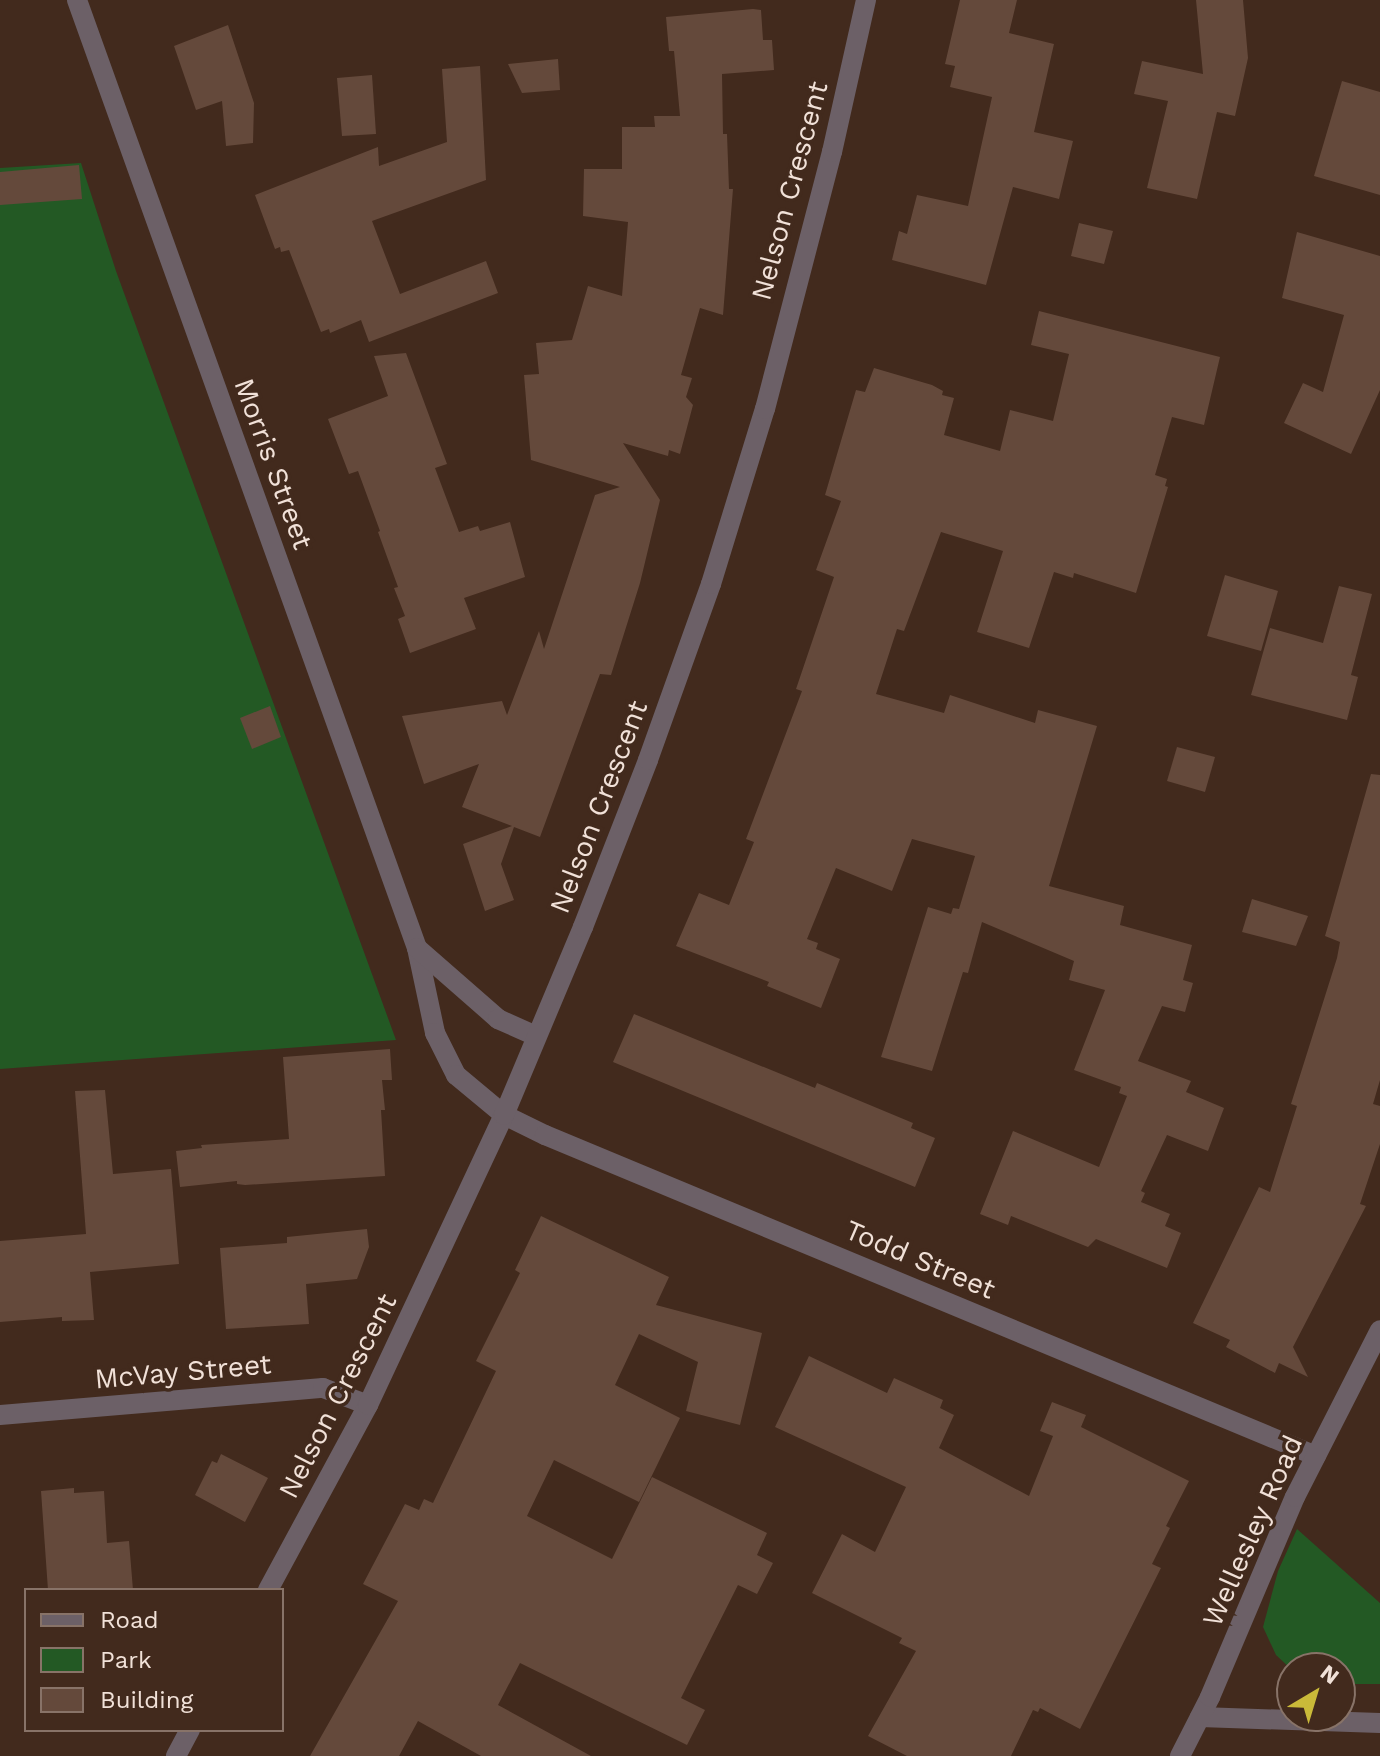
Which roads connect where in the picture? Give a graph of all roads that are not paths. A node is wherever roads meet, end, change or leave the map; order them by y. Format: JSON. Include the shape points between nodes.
{"nodes":[{"id":1,"x":77,"y":0,"type":"edge"},
{"id":2,"x":866,"y":0,"type":"edge"},
{"id":3,"x":417,"y":948,"type":"junction"},
{"id":4,"x":536,"y":1036,"type":"junction"},
{"id":5,"x":504,"y":1115,"type":"junction"},
{"id":6,"x":1380,"y":1330,"type":"edge"},
{"id":7,"x":368,"y":1405,"type":"junction"},
{"id":8,"x":0,"y":1415,"type":"edge"},
{"id":9,"x":1316,"y":1456,"type":"junction"},
{"id":10,"x":269,"y":1588,"type":"edge"},
{"id":11,"x":1200,"y":1717,"type":"junction"},
{"id":12,"x":1380,"y":1723,"type":"edge"},
{"id":13,"x":189,"y":1732,"type":"edge"},
{"id":14,"x":176,"y":1756,"type":"edge"},
{"id":15,"x":1180,"y":1756,"type":"edge"}],
"edges":[{"from":1,"to":3,"type":"street","name":"Morris Street"},
{"from":2,"to":4,"type":"street","name":"Nelson Crescent","via":[[765,409],[711,584],[583,927]]},
{"from":3,"to":4,"type":"street","name":"Morris Street","via":[[498,1019]]},
{"from":3,"to":5,"type":"street","name":"Morris Street","via":[[435,1033],[456,1075]]},
{"from":4,"to":5,"type":"street","name":"Nelson Crescent"},
{"from":5,"to":7,"type":"street","name":"Nelson Crescent"},
{"from":5,"to":9,"type":"street","name":"Todd Street"},
{"from":6,"to":9,"type":"street","name":"Wellesley Road"},
{"from":7,"to":8,"type":"street","name":"McVay Street","via":[[323,1388]]},
{"from":7,"to":10,"type":"street","name":"Nelson Crescent"},
{"from":9,"to":11,"type":"street","name":"Wellesley Road"},
{"from":11,"to":12,"type":"street"},
{"from":11,"to":15,"type":"street","name":"Wellesley Road"},
{"from":13,"to":14,"type":"street"}]}
